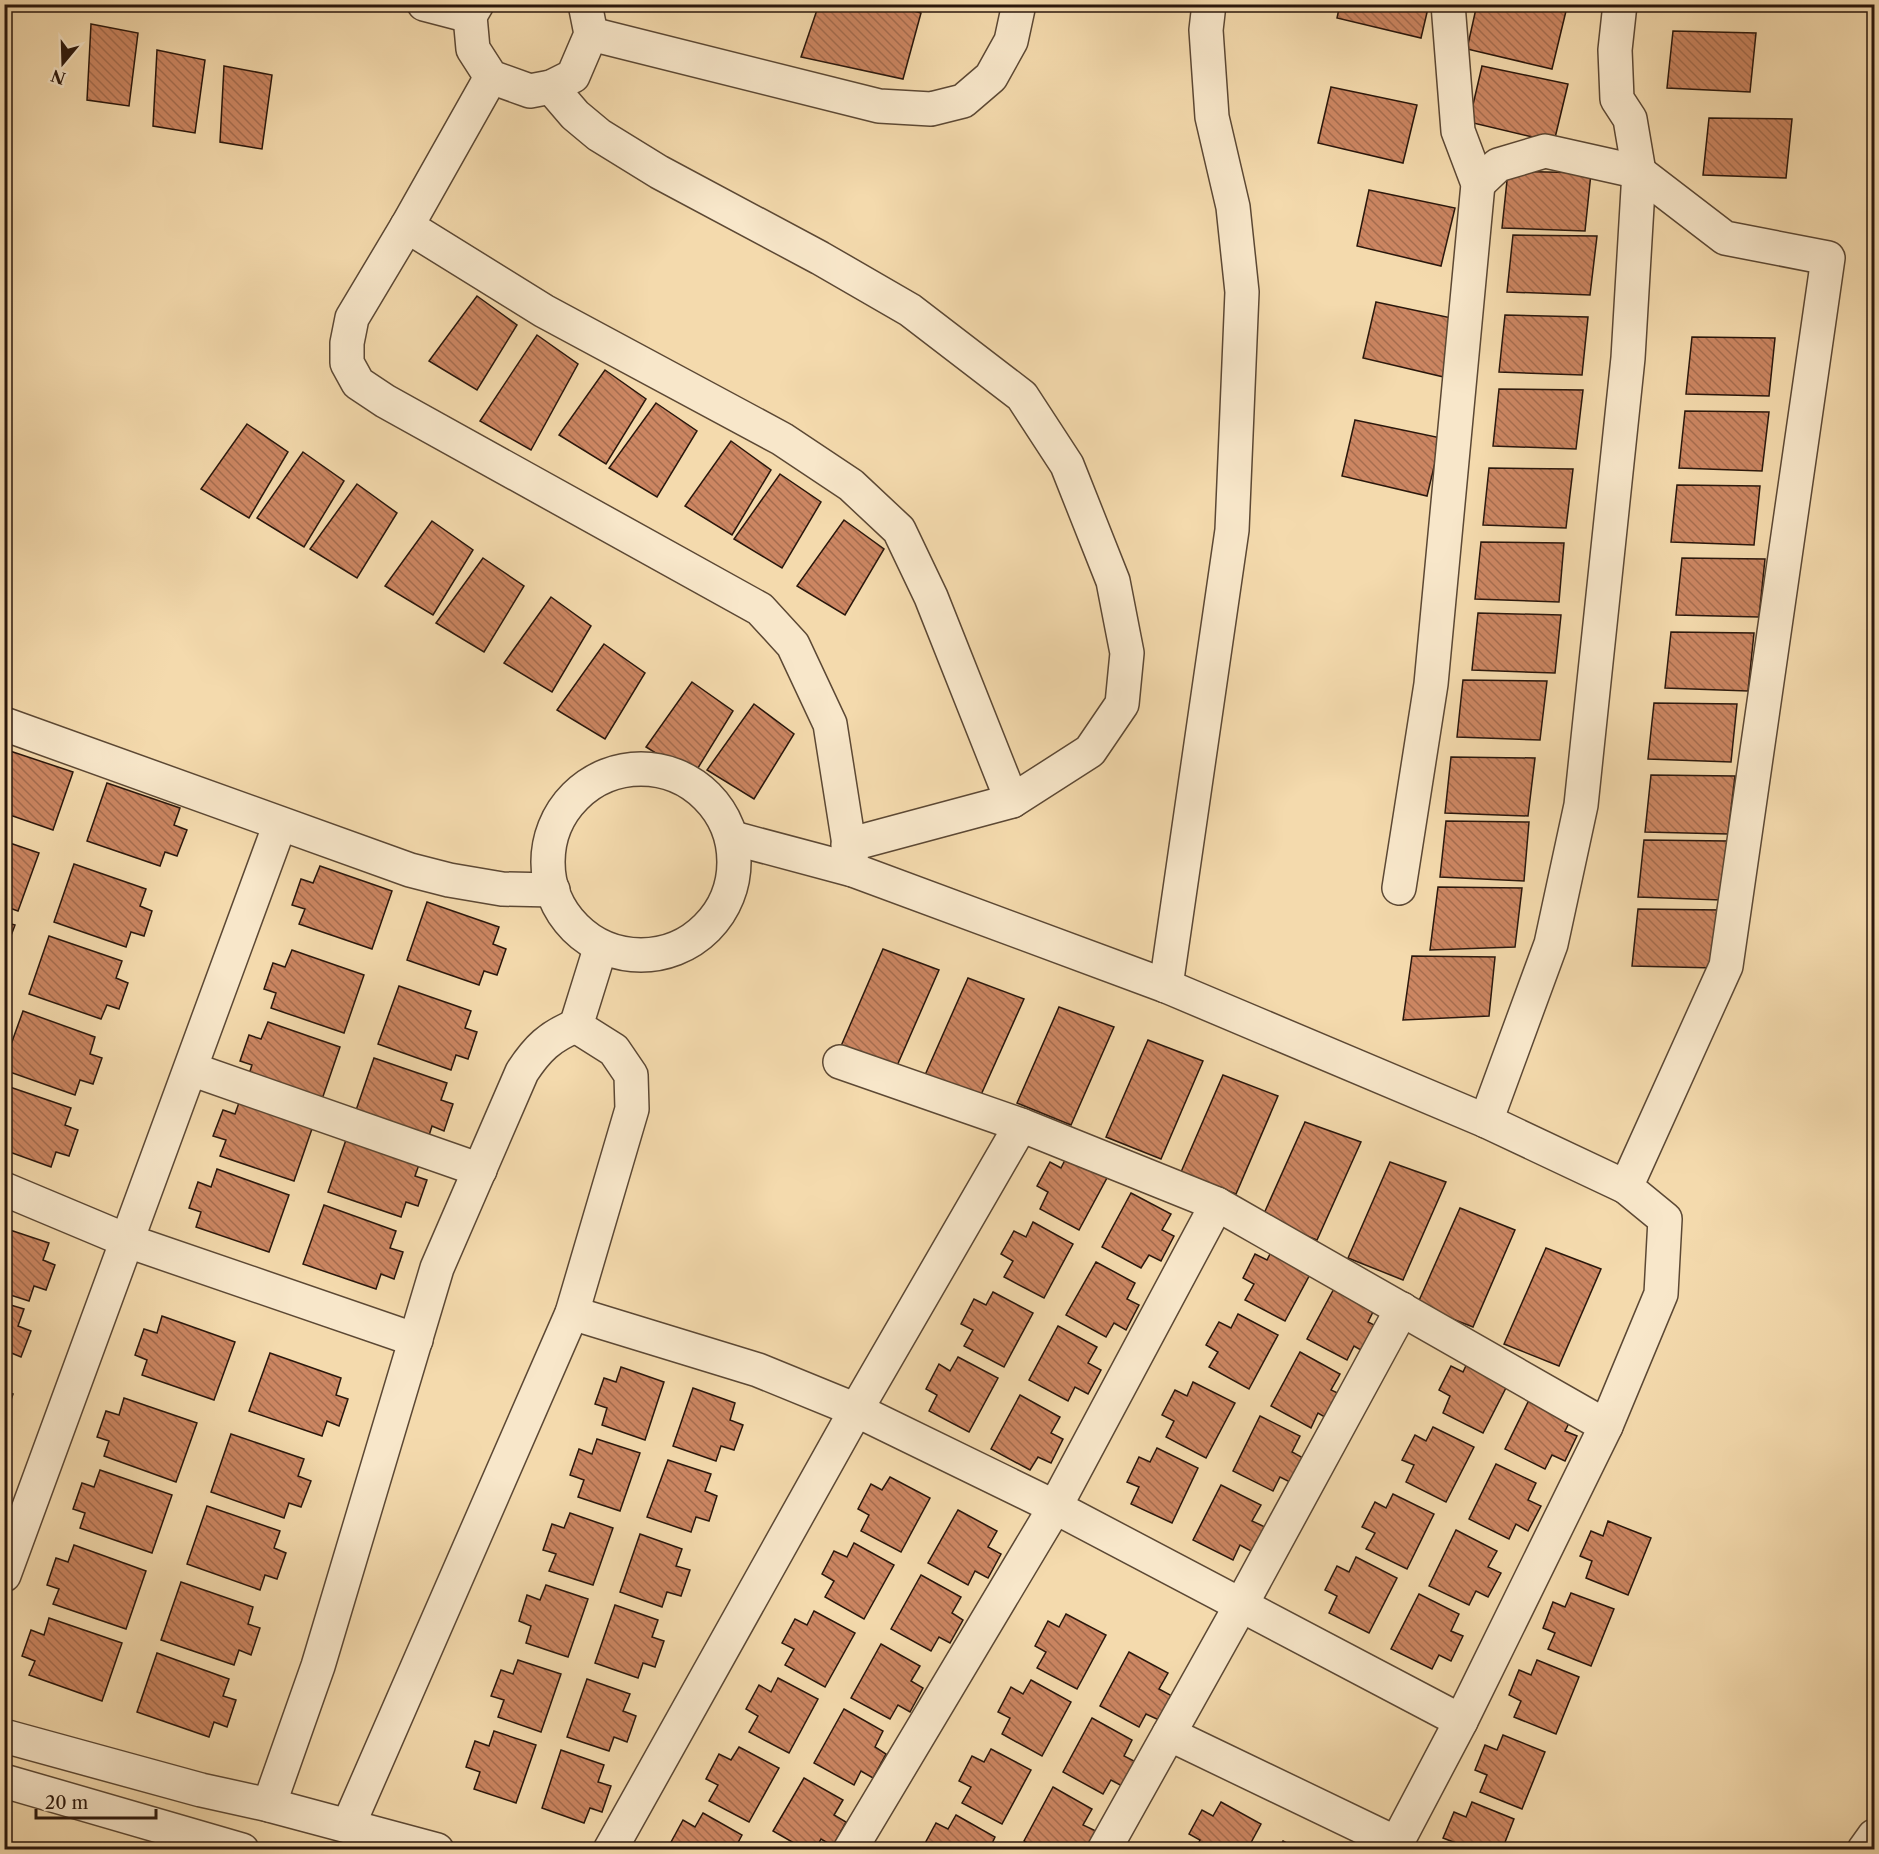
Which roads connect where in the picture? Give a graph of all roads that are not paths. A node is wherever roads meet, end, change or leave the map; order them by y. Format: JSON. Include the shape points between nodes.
{"nodes":[{"id":1,"x":424,"y":4,"type":"edge"},
{"id":2,"x":1019,"y":4,"type":"edge"},
{"id":3,"x":1209,"y":4,"type":"edge"},
{"id":4,"x":1448,"y":4,"type":"edge"},
{"id":5,"x":1620,"y":4,"type":"edge"},
{"id":6,"x":474,"y":10,"type":"edge"},
{"id":7,"x":588,"y":19,"type":"edge"},
{"id":8,"x":491,"y":76,"type":"junction"},
{"id":9,"x":551,"y":87,"type":"junction"},
{"id":10,"x":1639,"y":172,"type":"junction"},
{"id":11,"x":1478,"y":184,"type":"junction"},
{"id":12,"x":407,"y":226,"type":"junction"},
{"id":13,"x":4,"y":724,"type":"edge"},
{"id":14,"x":1012,"y":801,"type":"junction"},
{"id":15,"x":280,"y":824,"type":"junction"},
{"id":16,"x":733,"y":838,"type":"junction"},
{"id":17,"x":850,"y":858,"type":"junction"},
{"id":18,"x":1399,"y":888,"type":"dead end"},
{"id":19,"x":553,"y":890,"type":"junction"},
{"id":20,"x":600,"y":949,"type":"junction"},
{"id":21,"x":1166,"y":986,"type":"junction"},
{"id":22,"x":576,"y":1026,"type":"junction"},
{"id":23,"x":840,"y":1062,"type":"dead end"},
{"id":24,"x":191,"y":1070,"type":"junction"},
{"id":25,"x":1486,"y":1121,"type":"junction"},
{"id":26,"x":1021,"y":1125,"type":"junction"},
{"id":27,"x":480,"y":1170,"type":"junction"},
{"id":28,"x":1626,"y":1187,"type":"junction"},
{"id":29,"x":4,"y":1189,"type":"edge"},
{"id":30,"x":1217,"y":1204,"type":"junction"},
{"id":31,"x":128,"y":1241,"type":"junction"},
{"id":32,"x":1401,"y":1309,"type":"junction"},
{"id":33,"x":572,"y":1313,"type":"junction"},
{"id":34,"x":416,"y":1340,"type":"junction"},
{"id":35,"x":856,"y":1410,"type":"junction"},
{"id":36,"x":1606,"y":1426,"type":"junction"},
{"id":37,"x":1055,"y":1507,"type":"junction"},
{"id":38,"x":4,"y":1575,"type":"edge"},
{"id":39,"x":1241,"y":1605,"type":"junction"},
{"id":40,"x":1461,"y":1721,"type":"junction"},
{"id":41,"x":1169,"y":1734,"type":"junction"},
{"id":42,"x":4,"y":1736,"type":"edge"},
{"id":43,"x":4,"y":1781,"type":"edge"},
{"id":44,"x":269,"y":1805,"type":"junction"},
{"id":45,"x":348,"y":1826,"type":"junction"},
{"id":46,"x":1875,"y":1836,"type":"edge"},
{"id":47,"x":1395,"y":1846,"type":"edge"},
{"id":48,"x":242,"y":1850,"type":"edge"},
{"id":49,"x":437,"y":1850,"type":"edge"},
{"id":50,"x":610,"y":1850,"type":"edge"},
{"id":51,"x":850,"y":1850,"type":"edge"},
{"id":52,"x":1104,"y":1850,"type":"edge"},
{"id":53,"x":1864,"y":1850,"type":"edge"}],
"edges":[{"from":1,"to":6,"type":"street"},
{"from":2,"to":7,"type":"street","via":[[1011,41],[991,77],[963,101],[931,109],[879,106]]},
{"from":3,"to":21,"type":"street","via":[[1206,30],[1212,117],[1233,207],[1242,292],[1233,518]]},
{"from":4,"to":11,"type":"street","via":[[1458,131]]},
{"from":5,"to":10,"type":"street","via":[[1615,50],[1617,99],[1630,119]]},
{"from":6,"to":8,"type":"street","via":[[472,49]]},
{"from":7,"to":9,"type":"street","via":[[573,76]]},
{"from":8,"to":9,"type":"street","via":[[530,91]]},
{"from":8,"to":12,"type":"street"},
{"from":9,"to":14,"type":"street","via":[[599,135],[910,310],[1022,396],[1066,465],[1113,581],[1127,653],[1122,704],[1090,751]]},
{"from":10,"to":11,"type":"street","via":[[1545,151],[1498,165]]},
{"from":10,"to":25,"type":"street","via":[[1628,358],[1581,805],[1551,944]]},
{"from":10,"to":28,"type":"street","via":[[1725,238],[1828,258],[1726,966]]},
{"from":11,"to":18,"type":"street","via":[[1431,684]]},
{"from":12,"to":14,"type":"street","via":[[544,311],[782,439],[851,485],[891,522],[899,530],[931,597]]},
{"from":12,"to":17,"type":"street","via":[[352,318],[347,363],[358,383],[760,609],[793,645],[830,724]]},
{"from":13,"to":15,"type":"street"},
{"from":14,"to":17,"type":"street"},
{"from":15,"to":19,"type":"street","via":[[449,880],[502,889]]},
{"from":15,"to":24,"type":"street"},
{"from":16,"to":17,"type":"street"},
{"from":16,"to":19,"type":"street","via":[[705,791],[656,768],[602,775],[561,809],[545,861]]},
{"from":16,"to":20,"type":"street","via":[[732,891],[703,936],[653,957]]},
{"from":17,"to":21,"type":"street"},
{"from":19,"to":20,"type":"street","via":[[560,913]]},
{"from":20,"to":22,"type":"street"},
{"from":21,"to":25,"type":"street"},
{"from":22,"to":27,"type":"street","via":[[558,1033],[534,1053]]},
{"from":22,"to":33,"type":"street","via":[[614,1050],[631,1075],[632,1109]]},
{"from":23,"to":26,"type":"street"},
{"from":24,"to":27,"type":"street"},
{"from":24,"to":31,"type":"street"},
{"from":25,"to":28,"type":"street"},
{"from":26,"to":30,"type":"street"},
{"from":26,"to":35,"type":"street"},
{"from":27,"to":34,"type":"street","via":[[437,1268]]},
{"from":28,"to":36,"type":"street","via":[[1665,1219],[1660,1294]]},
{"from":29,"to":31,"type":"street"},
{"from":30,"to":32,"type":"street"},
{"from":30,"to":37,"type":"street"},
{"from":31,"to":34,"type":"street"},
{"from":31,"to":38,"type":"street"},
{"from":32,"to":36,"type":"street"},
{"from":32,"to":39,"type":"street"},
{"from":33,"to":35,"type":"street","via":[[758,1370]]},
{"from":33,"to":45,"type":"street"},
{"from":34,"to":44,"type":"street","via":[[318,1666]]},
{"from":35,"to":37,"type":"street"},
{"from":35,"to":50,"type":"street"},
{"from":36,"to":40,"type":"street"},
{"from":37,"to":39,"type":"street"},
{"from":37,"to":51,"type":"street"},
{"from":39,"to":40,"type":"street"},
{"from":39,"to":41,"type":"street"},
{"from":40,"to":47,"type":"street"},
{"from":41,"to":47,"type":"street"},
{"from":41,"to":52,"type":"street"},
{"from":42,"to":44,"type":"street"},
{"from":43,"to":48,"type":"street"},
{"from":44,"to":45,"type":"street"},
{"from":45,"to":49,"type":"street"},
{"from":46,"to":53,"type":"street"}]}
